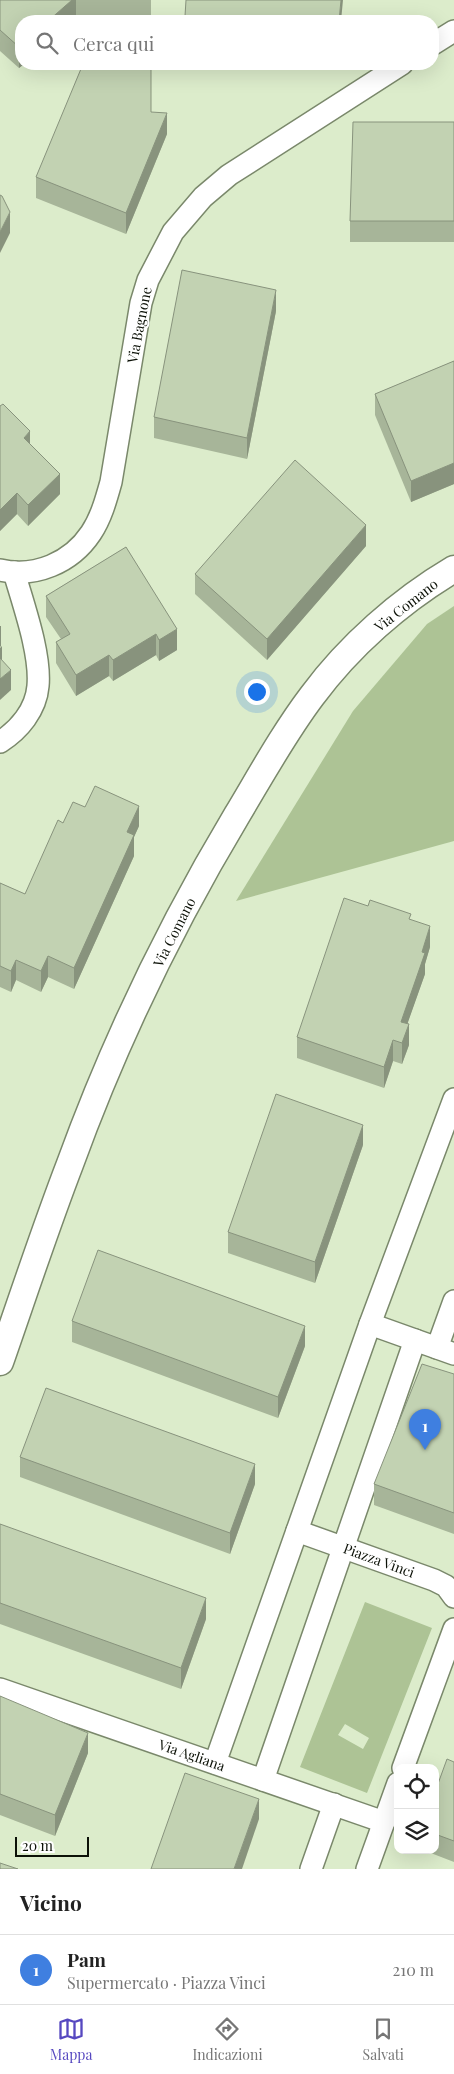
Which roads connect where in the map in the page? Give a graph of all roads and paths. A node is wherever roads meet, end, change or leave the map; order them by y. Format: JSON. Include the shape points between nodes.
{"nodes":[{"id":1,"x":454,"y":31,"type":"edge"},
{"id":2,"x":439,"y":40,"type":"edge"},
{"id":3,"x":391,"y":70,"type":"edge"},
{"id":4,"x":454,"y":569,"type":"edge"},
{"id":5,"x":7,"y":571,"type":"edge"},
{"id":6,"x":0,"y":742,"type":"edge"},
{"id":7,"x":454,"y":1099,"type":"edge"},
{"id":8,"x":454,"y":1301,"type":"edge"},
{"id":9,"x":370,"y":1324,"type":"junction"},
{"id":10,"x":414,"y":1340,"type":"junction"},
{"id":11,"x":445,"y":1351,"type":"edge"},
{"id":12,"x":0,"y":1362,"type":"edge"},
{"id":13,"x":297,"y":1532,"type":"junction"},
{"id":14,"x":343,"y":1547,"type":"junction"},
{"id":15,"x":454,"y":1597,"type":"edge"},
{"id":16,"x":454,"y":1630,"type":"edge"},
{"id":17,"x":0,"y":1688,"type":"edge"},
{"id":18,"x":215,"y":1763,"type":"junction"},
{"id":19,"x":404,"y":1764,"type":"edge"},
{"id":20,"x":263,"y":1780,"type":"junction"},
{"id":21,"x":394,"y":1794,"type":"edge"},
{"id":22,"x":334,"y":1804,"type":"junction"},
{"id":23,"x":384,"y":1822,"type":"junction"},
{"id":24,"x":311,"y":1869,"type":"edge"},
{"id":25,"x":367,"y":1869,"type":"edge"}],
"edges":[{"from":1,"to":2,"type":"street"},
{"from":3,"to":5,"type":"street","name":"Via Bagnone","via":[[229,175],[203,197],[173,232],[154,267],[141,303],[114,466],[102,510],[92,532],[71,554],[48,568],[31,572]]},
{"from":4,"to":12,"type":"street","name":"Via Comano","via":[[402,605],[323,682],[290,729],[219,846],[143,992],[103,1081],[70,1163]]},
{"from":5,"to":6,"type":"street","name":"Via Bagnone","via":[[32,638],[38,686],[33,706],[22,723]]},
{"from":7,"to":9,"type":"street"},
{"from":8,"to":11,"type":"street"},
{"from":9,"to":10,"type":"street"},
{"from":9,"to":13,"type":"street"},
{"from":10,"to":11,"type":"street"},
{"from":10,"to":14,"type":"street"},
{"from":13,"to":14,"type":"street","name":"Piazza Vinci"},
{"from":13,"to":18,"type":"street"},
{"from":14,"to":15,"type":"street","name":"Piazza Vinci","via":[[442,1583]]},
{"from":14,"to":20,"type":"street"},
{"from":16,"to":19,"type":"street"},
{"from":17,"to":18,"type":"street","name":"Via Agliana"},
{"from":18,"to":20,"type":"street","name":"Via Agliana"},
{"from":20,"to":22,"type":"street","name":"Via Agliana"},
{"from":21,"to":23,"type":"street"},
{"from":22,"to":23,"type":"street","name":"Via Agliana"},
{"from":22,"to":24,"type":"street"},
{"from":23,"to":25,"type":"street"}]}
